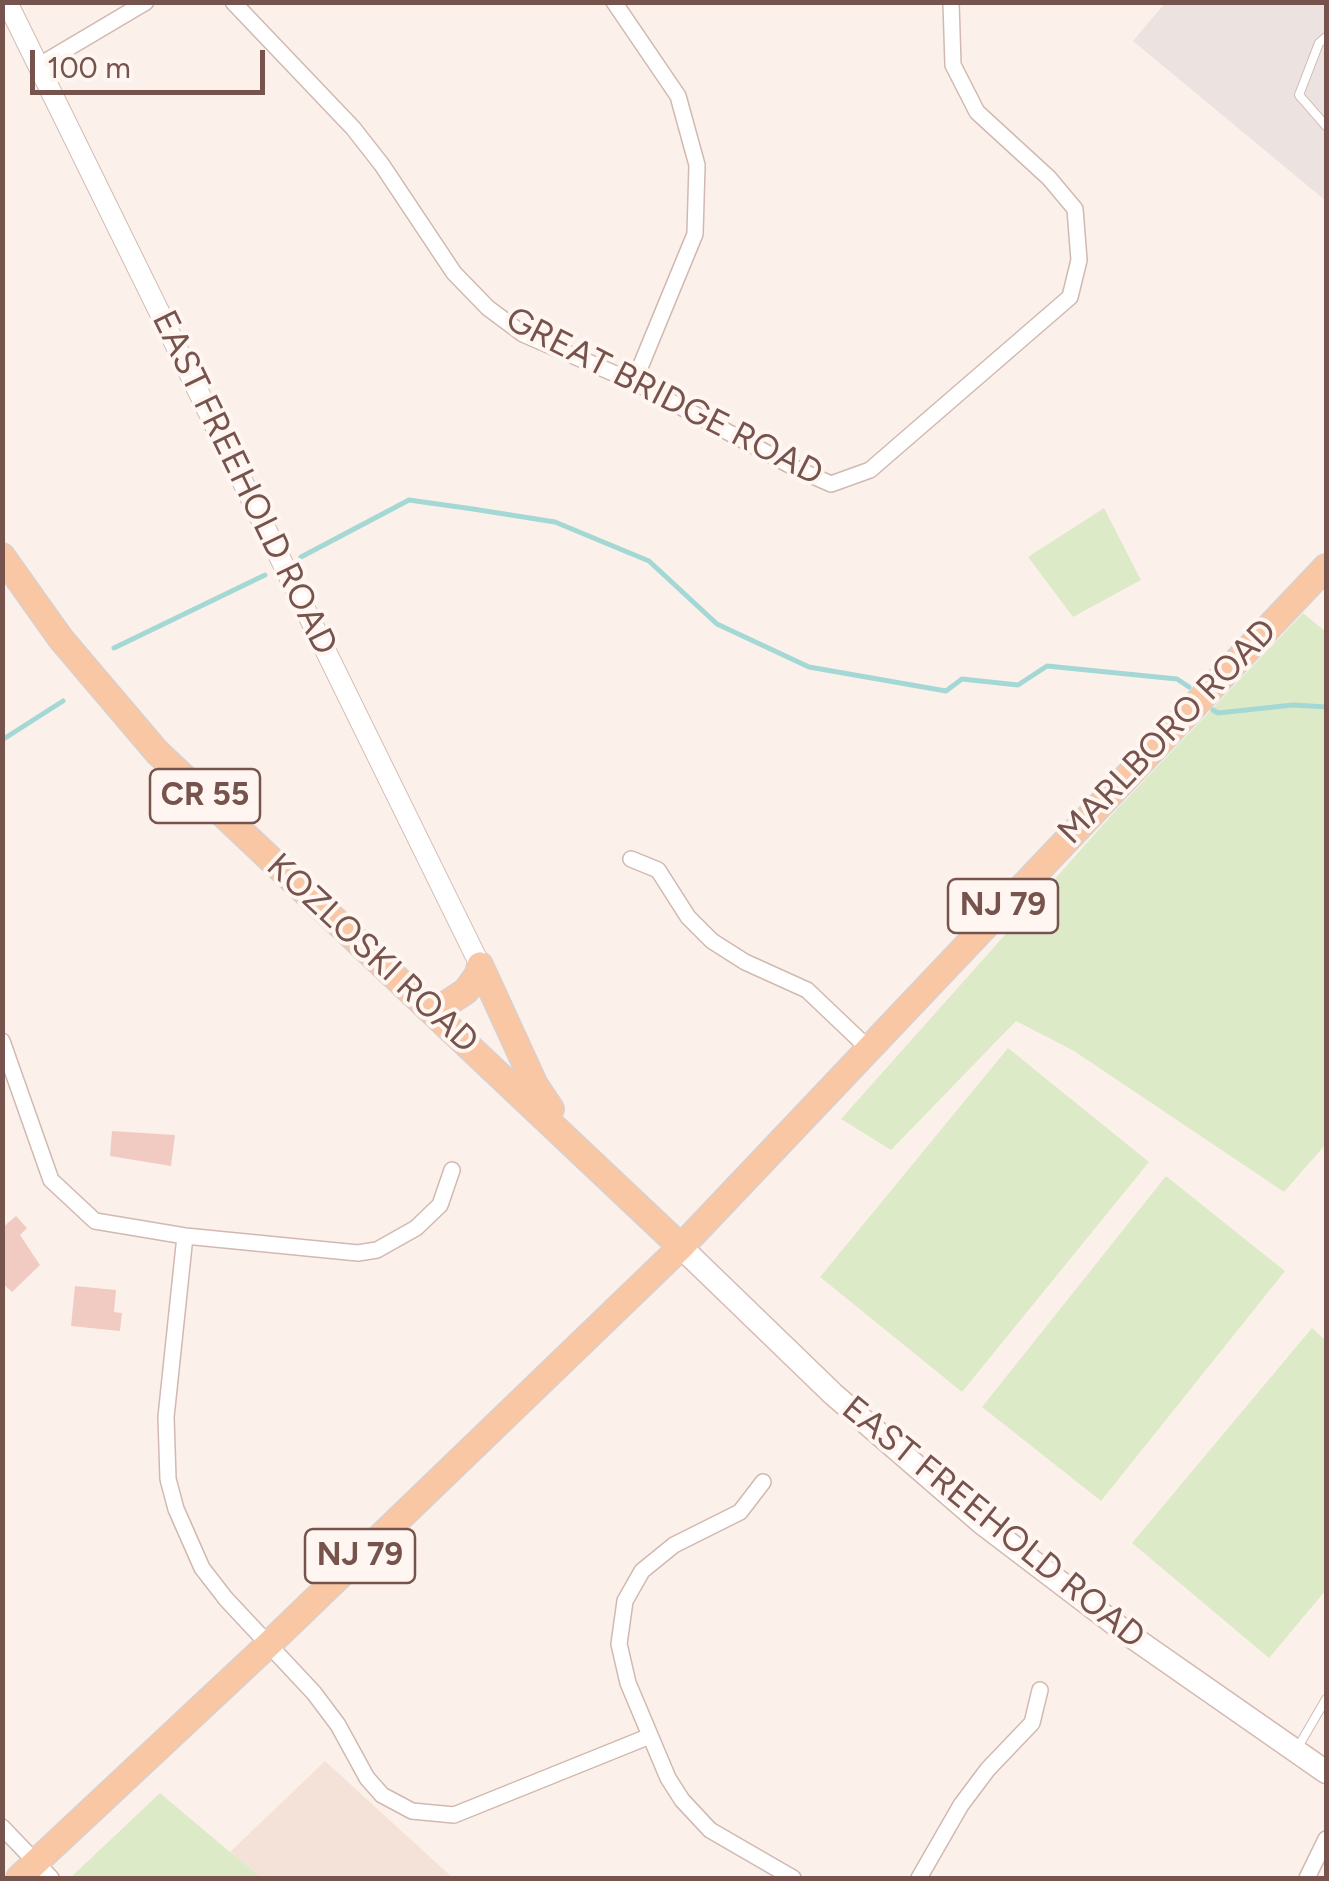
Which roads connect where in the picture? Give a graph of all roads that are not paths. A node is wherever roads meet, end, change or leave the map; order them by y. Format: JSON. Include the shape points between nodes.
{"nodes":[{"id":1,"x":7,"y":2,"type":"edge"},
{"id":2,"x":146,"y":2,"type":"edge"},
{"id":3,"x":233,"y":2,"type":"edge"},
{"id":4,"x":614,"y":2,"type":"edge"},
{"id":5,"x":951,"y":2,"type":"edge"},
{"id":6,"x":1326,"y":37,"type":"edge"},
{"id":7,"x":38,"y":66,"type":"junction"},
{"id":8,"x":1326,"y":126,"type":"edge"},
{"id":9,"x":634,"y":382,"type":"junction"},
{"id":10,"x":2,"y":556,"type":"edge"},
{"id":11,"x":1326,"y":568,"type":"edge"},
{"id":12,"x":631,"y":859,"type":"dead end"},
{"id":13,"x":480,"y":964,"type":"junction"},
{"id":14,"x":434,"y":1012,"type":"junction"},
{"id":15,"x":2,"y":1041,"type":"edge"},
{"id":16,"x":869,"y":1049,"type":"junction"},
{"id":17,"x":580,"y":1149,"type":"junction"},
{"id":18,"x":452,"y":1170,"type":"dead end"},
{"id":19,"x":185,"y":1236,"type":"junction"},
{"id":20,"x":681,"y":1247,"type":"junction"},
{"id":21,"x":763,"y":1482,"type":"dead end"},
{"id":22,"x":269,"y":1644,"type":"junction"},
{"id":23,"x":1040,"y":1690,"type":"dead end"},
{"id":24,"x":1326,"y":1699,"type":"edge"},
{"id":25,"x":650,"y":1736,"type":"junction"},
{"id":26,"x":1296,"y":1751,"type":"junction"},
{"id":27,"x":1326,"y":1770,"type":"edge"},
{"id":28,"x":2,"y":1828,"type":"edge"},
{"id":29,"x":1326,"y":1839,"type":"edge"},
{"id":30,"x":35,"y":1873,"type":"edge"},
{"id":31,"x":793,"y":1878,"type":"edge"},
{"id":32,"x":919,"y":1878,"type":"edge"},
{"id":33,"x":1307,"y":1878,"type":"edge"}],
"edges":[{"from":1,"to":7,"type":"street","name":"EAST FREEHOLD ROAD"},
{"from":2,"to":7,"type":"street"},
{"from":3,"to":9,"type":"street","name":"GREAT BRIDGE ROAD","via":[[353,128],[454,273],[488,308],[523,334]]},
{"from":4,"to":9,"type":"street","via":[[678,96],[697,165],[695,234]]},
{"from":5,"to":9,"type":"street","name":"GREAT BRIDGE ROAD","via":[[953,64],[977,112],[1075,209],[1080,260],[1070,298],[870,470],[831,484]]},
{"from":6,"to":8,"type":"lane","via":[[1299,95]]},
{"from":7,"to":13,"type":"street","name":"EAST FREEHOLD ROAD"},
{"from":10,"to":14,"type":"main road","name":"KOZLOSKI ROAD","number":"CR 55","via":[[72,653],[157,752]]},
{"from":11,"to":16,"type":"main road","name":"MARLBORO ROAD","number":"NJ 79"},
{"from":12,"to":16,"type":"street","via":[[658,870],[712,941],[807,990]]},
{"from":13,"to":14,"type":"main road","via":[[466,990]]},
{"from":13,"to":17,"type":"main road","via":[[535,1085]]},
{"from":14,"to":17,"type":"main road","name":"KOZLOSKI ROAD","number":"CR 55"},
{"from":15,"to":19,"type":"street","via":[[51,1180],[95,1220]]},
{"from":16,"to":20,"type":"main road","name":"MARLBORO ROAD","number":"NJ 79"},
{"from":17,"to":20,"type":"main road","name":"KOZLOSKI ROAD","number":"CR 55"},
{"from":18,"to":19,"type":"street","via":[[440,1205],[377,1250],[337,1253]]},
{"from":19,"to":22,"type":"street","via":[[166,1417],[168,1479],[202,1568]]},
{"from":20,"to":22,"type":"main road","number":"NJ 79"},
{"from":20,"to":26,"type":"main road","name":"EAST FREEHOLD ROAD","via":[[833,1394],[982,1524]]},
{"from":21,"to":25,"type":"street","via":[[740,1512],[656,1558],[624,1601],[621,1662]]},
{"from":22,"to":25,"type":"street","via":[[326,1709],[382,1796],[412,1812],[444,1816],[474,1810]]},
{"from":22,"to":30,"type":"main road","number":"NJ 79"},
{"from":23,"to":32,"type":"street","via":[[1032,1723],[961,1805]]},
{"from":24,"to":26,"type":"lane"},
{"from":25,"to":31,"type":"street","via":[[668,1778],[710,1830]]},
{"from":26,"to":27,"type":"main road","name":"EAST FREEHOLD ROAD"},
{"from":28,"to":30,"type":"street"},
{"from":29,"to":33,"type":"street"}]}
